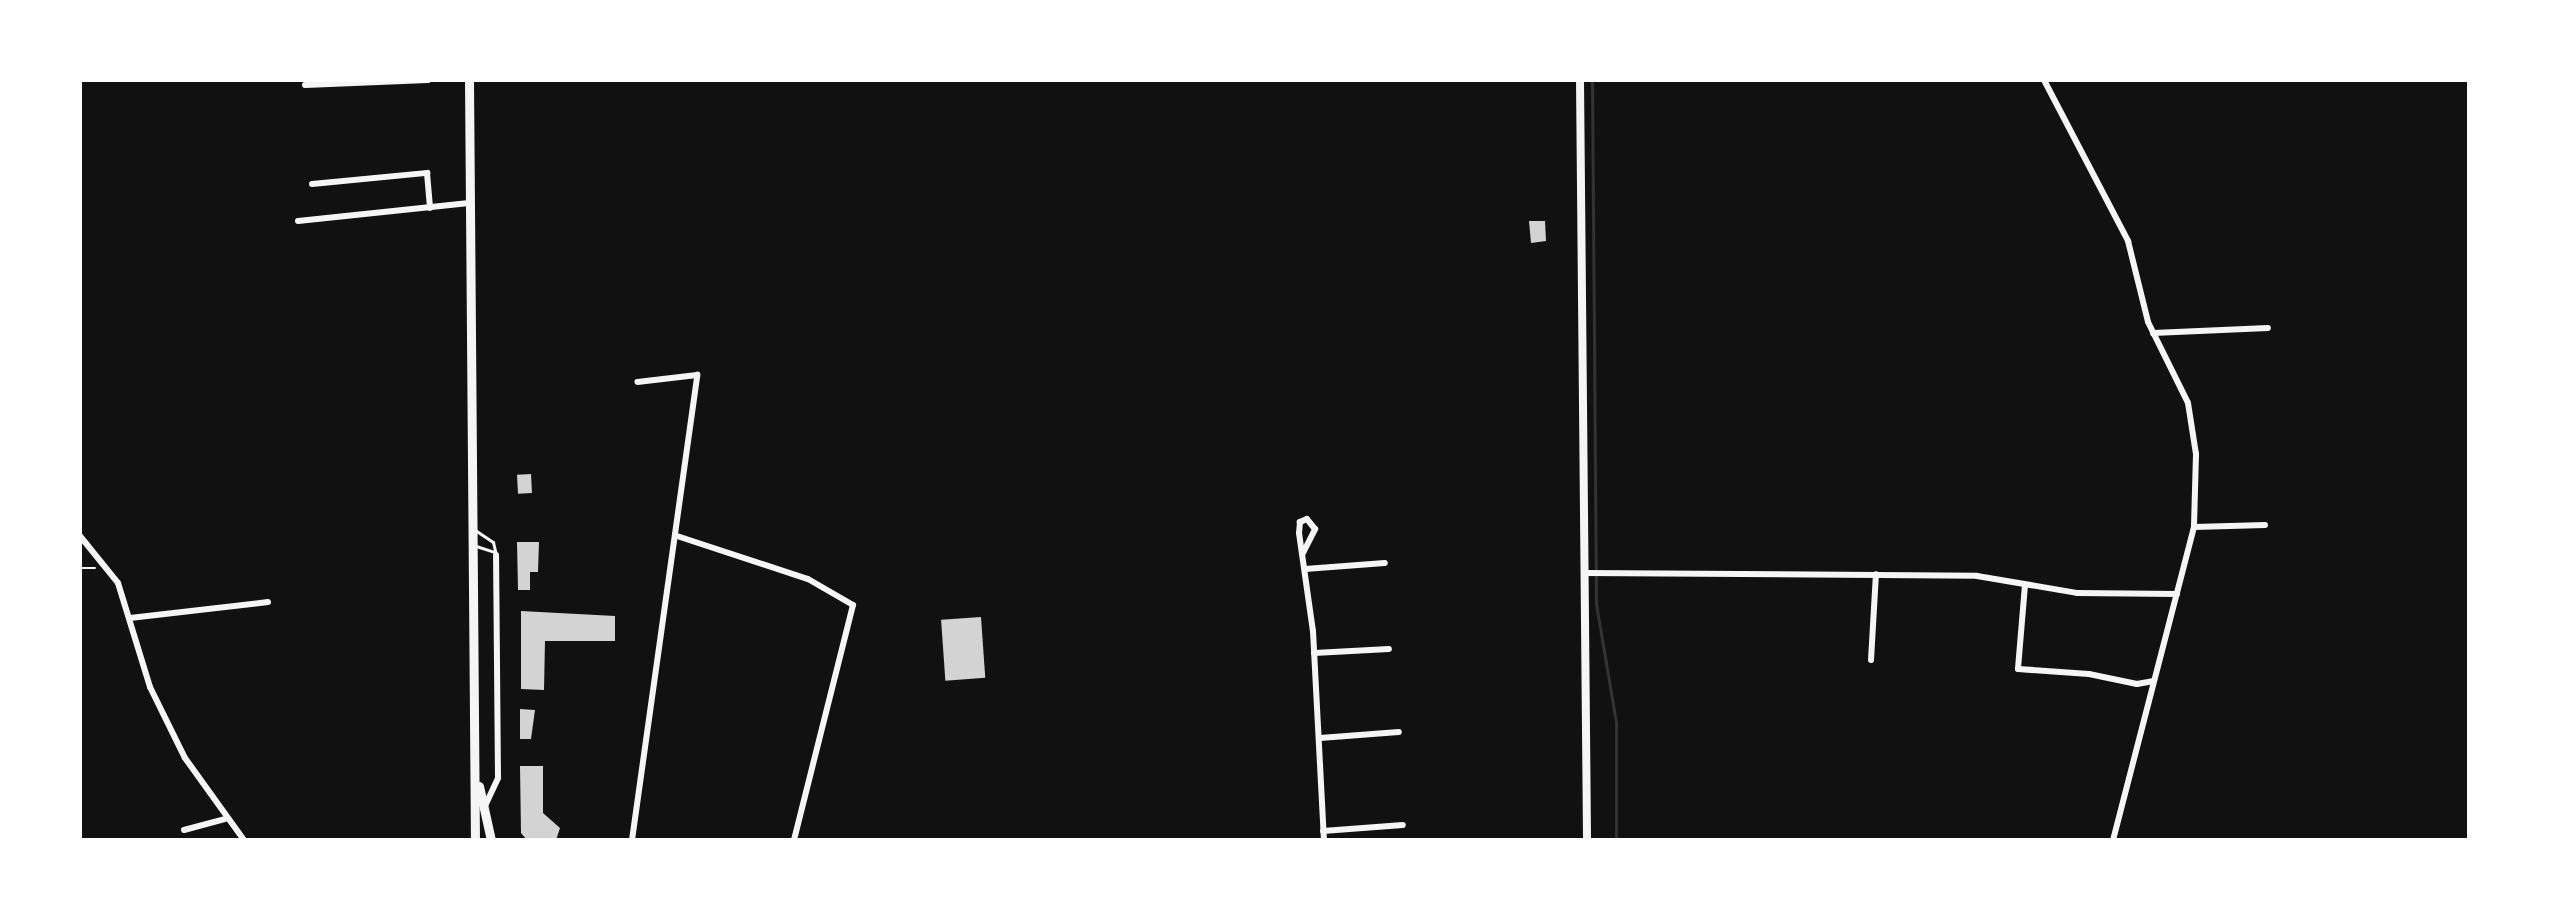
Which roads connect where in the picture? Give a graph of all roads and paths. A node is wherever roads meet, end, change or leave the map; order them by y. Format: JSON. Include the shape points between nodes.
{"nodes":[{"id":1,"x":428,"y":80,"type":"edge"},
{"id":2,"x":469,"y":80,"type":"edge"},
{"id":3,"x":1580,"y":80,"type":"edge"},
{"id":4,"x":2044,"y":80,"type":"edge"},
{"id":5,"x":305,"y":85,"type":"dead end"},
{"id":6,"x":312,"y":184,"type":"dead end"},
{"id":7,"x":469,"y":203,"type":"junction"},
{"id":8,"x":430,"y":208,"type":"junction"},
{"id":9,"x":298,"y":221,"type":"dead end"},
{"id":10,"x":2268,"y":328,"type":"dead end"},
{"id":11,"x":2153,"y":333,"type":"junction"},
{"id":12,"x":637,"y":382,"type":"dead end"},
{"id":13,"x":470,"y":522,"type":"junction"},
{"id":14,"x":2265,"y":525,"type":"dead end"},
{"id":15,"x":2194,"y":527,"type":"junction"},
{"id":16,"x":80,"y":536,"type":"edge"},
{"id":17,"x":677,"y":536,"type":"junction"},
{"id":18,"x":470,"y":553,"type":"junction"},
{"id":19,"x":1303,"y":553,"type":"junction"},
{"id":20,"x":496,"y":555,"type":"junction"},
{"id":21,"x":1385,"y":563,"type":"dead end"},
{"id":22,"x":1305,"y":569,"type":"junction"},
{"id":23,"x":1585,"y":573,"type":"junction"},
{"id":24,"x":1876,"y":574,"type":"junction"},
{"id":25,"x":2025,"y":585,"type":"junction"},
{"id":26,"x":2177,"y":594,"type":"junction"},
{"id":27,"x":268,"y":602,"type":"dead end"},
{"id":28,"x":130,"y":618,"type":"junction"},
{"id":29,"x":1389,"y":649,"type":"dead end"},
{"id":30,"x":1314,"y":653,"type":"junction"},
{"id":31,"x":1871,"y":660,"type":"dead end"},
{"id":32,"x":2154,"y":681,"type":"junction"},
{"id":33,"x":1399,"y":732,"type":"dead end"},
{"id":34,"x":1320,"y":738,"type":"junction"},
{"id":35,"x":471,"y":740,"type":"junction"},
{"id":36,"x":482,"y":809,"type":"junction"},
{"id":37,"x":225,"y":819,"type":"junction"},
{"id":38,"x":1403,"y":825,"type":"dead end"},
{"id":39,"x":184,"y":830,"type":"dead end"},
{"id":40,"x":1323,"y":831,"type":"junction"},
{"id":41,"x":244,"y":840,"type":"edge"},
{"id":42,"x":475,"y":840,"type":"edge"},
{"id":43,"x":491,"y":840,"type":"edge"},
{"id":44,"x":632,"y":840,"type":"edge"},
{"id":45,"x":794,"y":840,"type":"edge"},
{"id":46,"x":1324,"y":840,"type":"edge"},
{"id":47,"x":1587,"y":840,"type":"edge"},
{"id":48,"x":2113,"y":840,"type":"edge"}],
"edges":[{"from":1,"to":5,"type":"street"},
{"from":2,"to":7,"type":"main road"},
{"from":3,"to":23,"type":"street"},
{"from":4,"to":11,"type":"street","via":[[2128,241]]},
{"from":6,"to":8,"type":"street","via":[[427,173]]},
{"from":7,"to":8,"type":"street"},
{"from":7,"to":13,"type":"main road"},
{"from":8,"to":9,"type":"street"},
{"from":10,"to":11,"type":"street"},
{"from":11,"to":15,"type":"street","via":[[2188,403],[2196,454]]},
{"from":12,"to":17,"type":"street","via":[[697,375]]},
{"from":13,"to":18,"type":"main road"},
{"from":13,"to":20,"type":"lane","via":[[493,542]]},
{"from":14,"to":15,"type":"street"},
{"from":15,"to":26,"type":"street"},
{"from":16,"to":28,"type":"street","via":[[109,567]]},
{"from":17,"to":44,"type":"street"},
{"from":17,"to":45,"type":"street","via":[[808,579],[853,605]]},
{"from":18,"to":20,"type":"lane","via":[[484,546]]},
{"from":18,"to":35,"type":"main road"},
{"from":19,"to":19,"type":"street","via":[[1315,529],[1307,519],[1299,526]]},
{"from":19,"to":22,"type":"street"},
{"from":20,"to":36,"type":"street","via":[[498,778]]},
{"from":21,"to":22,"type":"street"},
{"from":22,"to":30,"type":"street"},
{"from":23,"to":24,"type":"street"},
{"from":23,"to":47,"type":"street"},
{"from":24,"to":25,"type":"street","via":[[1977,576]]},
{"from":24,"to":31,"type":"street"},
{"from":25,"to":26,"type":"street","via":[[2077,593]]},
{"from":25,"to":32,"type":"street","via":[[2018,669],[2137,684]]},
{"from":26,"to":32,"type":"street"},
{"from":27,"to":28,"type":"street"},
{"from":28,"to":37,"type":"street","via":[[159,707]]},
{"from":29,"to":30,"type":"street"},
{"from":30,"to":34,"type":"street"},
{"from":32,"to":48,"type":"street"},
{"from":33,"to":34,"type":"street"},
{"from":34,"to":40,"type":"street"},
{"from":35,"to":36,"type":"main road"},
{"from":35,"to":42,"type":"main road"},
{"from":36,"to":43,"type":"main road"},
{"from":37,"to":39,"type":"street"},
{"from":37,"to":41,"type":"street"},
{"from":38,"to":40,"type":"street"},
{"from":40,"to":46,"type":"street"}]}
